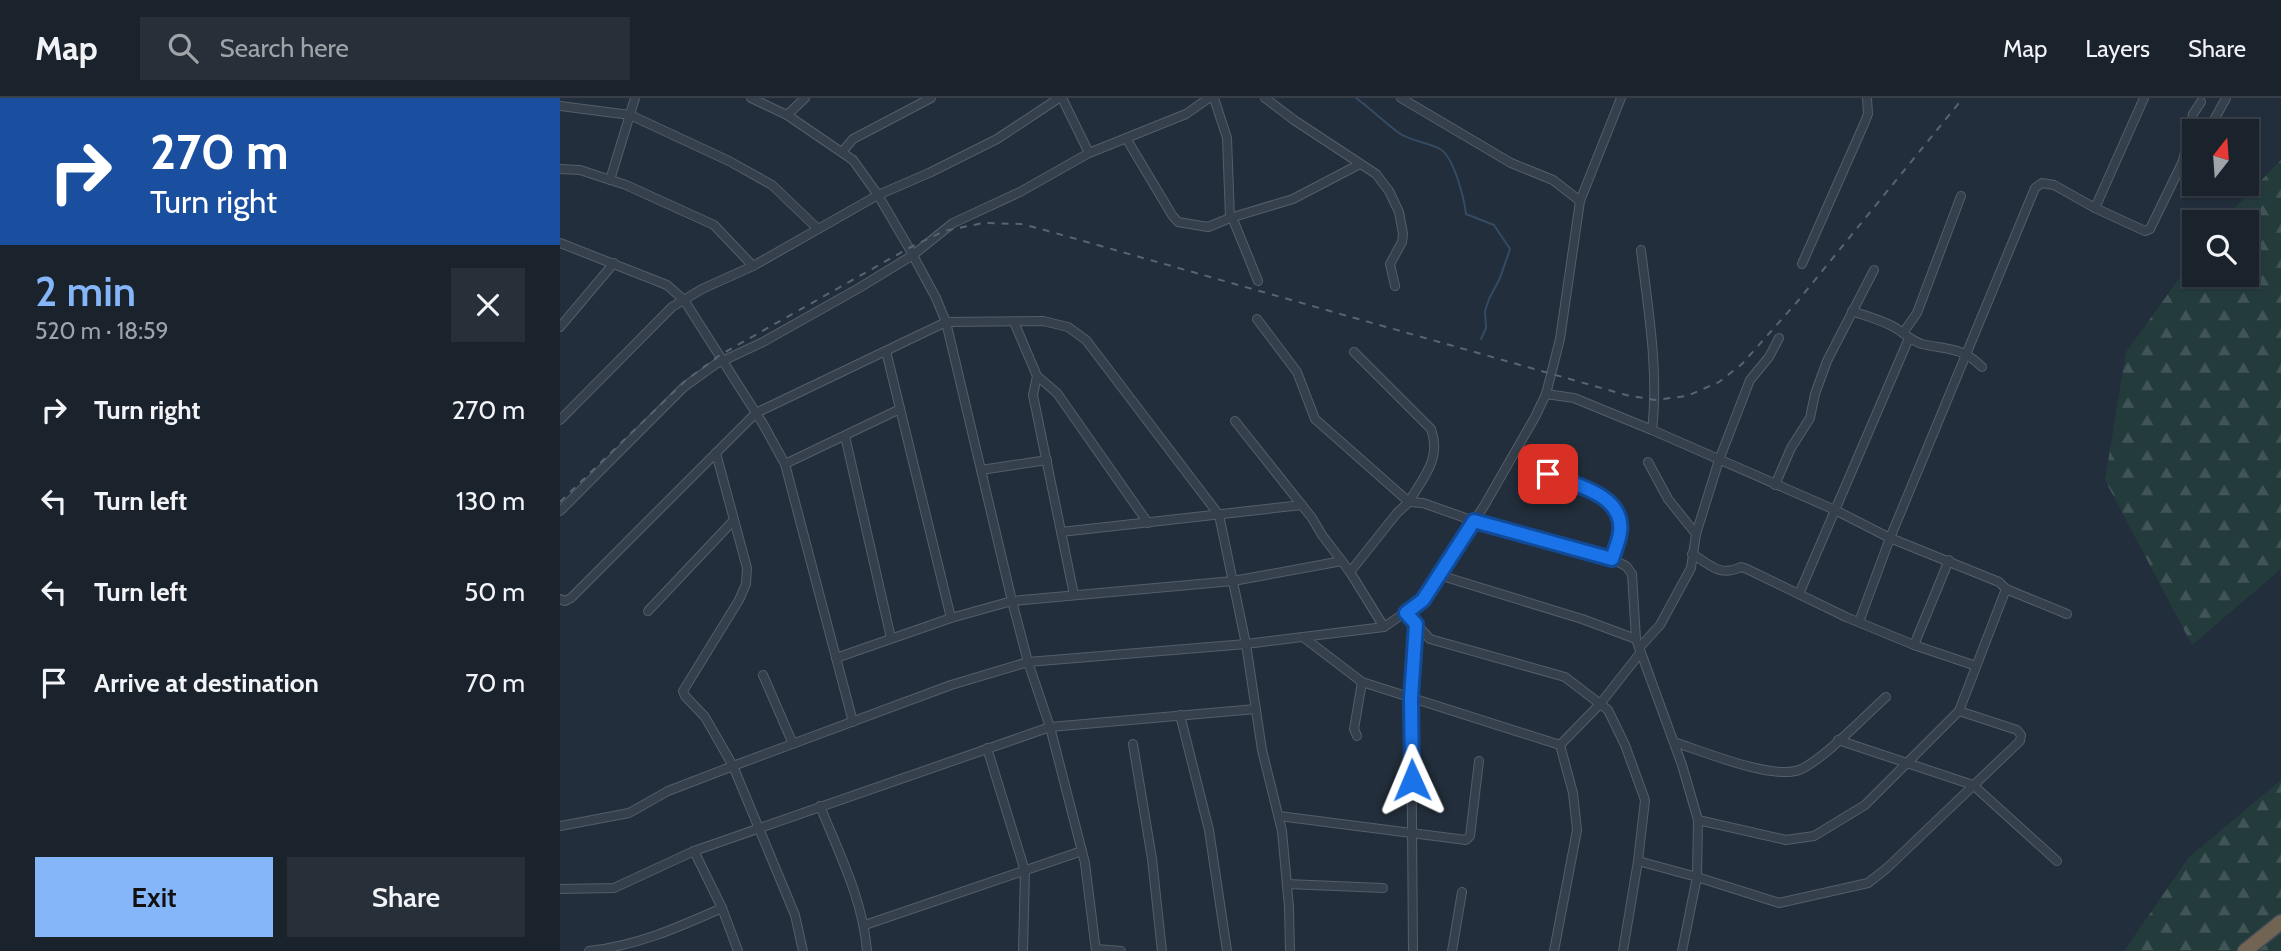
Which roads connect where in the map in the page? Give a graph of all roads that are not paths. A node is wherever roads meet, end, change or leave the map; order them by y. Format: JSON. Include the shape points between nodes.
{"nodes":[{"id":1,"x":635,"y":98,"type":"edge"},
{"id":2,"x":751,"y":98,"type":"edge"},
{"id":3,"x":805,"y":98,"type":"edge"},
{"id":4,"x":931,"y":98,"type":"edge"},
{"id":5,"x":1061,"y":98,"type":"edge"},
{"id":6,"x":1212,"y":98,"type":"edge"},
{"id":7,"x":1265,"y":98,"type":"edge"},
{"id":8,"x":1401,"y":98,"type":"edge"},
{"id":9,"x":1621,"y":98,"type":"edge"},
{"id":10,"x":1860,"y":98,"type":"edge"},
{"id":11,"x":1867,"y":98,"type":"edge"},
{"id":12,"x":2144,"y":98,"type":"edge"},
{"id":13,"x":2227,"y":98,"type":"edge"},
{"id":14,"x":2201,"y":102,"type":"dead end"},
{"id":15,"x":560,"y":106,"type":"edge"},
{"id":16,"x":630,"y":115,"type":"junction"},
{"id":17,"x":787,"y":115,"type":"junction"},
{"id":18,"x":2192,"y":119,"type":"edge"},
{"id":19,"x":2215,"y":119,"type":"edge"},
{"id":20,"x":1126,"y":138,"type":"junction"},
{"id":21,"x":842,"y":152,"type":"junction"},
{"id":22,"x":1089,"y":153,"type":"junction"},
{"id":23,"x":2182,"y":163,"type":"edge"},
{"id":24,"x":1360,"y":164,"type":"junction"},
{"id":25,"x":560,"y":169,"type":"edge"},
{"id":26,"x":610,"y":180,"type":"junction"},
{"id":27,"x":878,"y":195,"type":"junction"},
{"id":28,"x":1961,"y":196,"type":"dead end"},
{"id":29,"x":1580,"y":201,"type":"junction"},
{"id":30,"x":2095,"y":208,"type":"junction"},
{"id":31,"x":1231,"y":217,"type":"junction"},
{"id":32,"x":818,"y":229,"type":"junction"},
{"id":33,"x":560,"y":243,"type":"edge"},
{"id":34,"x":1641,"y":250,"type":"dead end"},
{"id":35,"x":913,"y":255,"type":"junction"},
{"id":36,"x":614,"y":263,"type":"junction"},
{"id":37,"x":1802,"y":264,"type":"dead end"},
{"id":38,"x":753,"y":266,"type":"junction"},
{"id":39,"x":1874,"y":270,"type":"dead end"},
{"id":40,"x":1258,"y":281,"type":"dead end"},
{"id":41,"x":1395,"y":286,"type":"dead end"},
{"id":42,"x":684,"y":300,"type":"junction"},
{"id":43,"x":1852,"y":311,"type":"junction"},
{"id":44,"x":1257,"y":320,"type":"dead end"},
{"id":45,"x":946,"y":322,"type":"junction"},
{"id":46,"x":1014,"y":322,"type":"junction"},
{"id":47,"x":560,"y":327,"type":"edge"},
{"id":48,"x":1906,"y":335,"type":"junction"},
{"id":49,"x":1779,"y":338,"type":"dead end"},
{"id":50,"x":886,"y":351,"type":"junction"},
{"id":51,"x":1354,"y":352,"type":"dead end"},
{"id":52,"x":1967,"y":354,"type":"junction"},
{"id":53,"x":722,"y":361,"type":"junction"},
{"id":54,"x":1982,"y":367,"type":"dead end"},
{"id":55,"x":1037,"y":376,"type":"junction"},
{"id":56,"x":1546,"y":394,"type":"junction"},
{"id":57,"x":900,"y":409,"type":"junction"},
{"id":58,"x":756,"y":413,"type":"junction"},
{"id":59,"x":560,"y":420,"type":"edge"},
{"id":60,"x":1235,"y":421,"type":"dead end"},
{"id":61,"x":1652,"y":430,"type":"junction"},
{"id":62,"x":845,"y":436,"type":"junction"},
{"id":63,"x":716,"y":453,"type":"junction"},
{"id":64,"x":1046,"y":460,"type":"junction"},
{"id":65,"x":1719,"y":460,"type":"junction"},
{"id":66,"x":1648,"y":462,"type":"dead end"},
{"id":67,"x":785,"y":464,"type":"junction"},
{"id":68,"x":981,"y":470,"type":"junction"},
{"id":69,"x":1548,"y":474,"type":"dead end"},
{"id":70,"x":1775,"y":485,"type":"junction"},
{"id":71,"x":1409,"y":502,"type":"junction"},
{"id":72,"x":1302,"y":505,"type":"junction"},
{"id":73,"x":1835,"y":510,"type":"junction"},
{"id":74,"x":560,"y":511,"type":"edge"},
{"id":75,"x":1219,"y":515,"type":"junction"},
{"id":76,"x":734,"y":520,"type":"junction"},
{"id":77,"x":1474,"y":521,"type":"junction"},
{"id":78,"x":1147,"y":523,"type":"junction"},
{"id":79,"x":1062,"y":533,"type":"junction"},
{"id":80,"x":1696,"y":534,"type":"junction"},
{"id":81,"x":1890,"y":538,"type":"junction"},
{"id":82,"x":1692,"y":554,"type":"junction"},
{"id":83,"x":1612,"y":559,"type":"junction"},
{"id":84,"x":1949,"y":560,"type":"junction"},
{"id":85,"x":1342,"y":561,"type":"junction"},
{"id":86,"x":1350,"y":572,"type":"junction"},
{"id":87,"x":1439,"y":575,"type":"junction"},
{"id":88,"x":1233,"y":581,"type":"junction"},
{"id":89,"x":2006,"y":589,"type":"junction"},
{"id":90,"x":1799,"y":594,"type":"junction"},
{"id":91,"x":1074,"y":595,"type":"junction"},
{"id":92,"x":560,"y":599,"type":"edge"},
{"id":93,"x":1012,"y":601,"type":"junction"},
{"id":94,"x":648,"y":611,"type":"dead end"},
{"id":95,"x":1406,"y":613,"type":"junction"},
{"id":96,"x":2067,"y":614,"type":"dead end"},
{"id":97,"x":951,"y":618,"type":"junction"},
{"id":98,"x":1859,"y":622,"type":"junction"},
{"id":99,"x":1416,"y":624,"type":"junction"},
{"id":100,"x":1384,"y":627,"type":"junction"},
{"id":101,"x":1303,"y":637,"type":"junction"},
{"id":102,"x":891,"y":638,"type":"junction"},
{"id":103,"x":1246,"y":644,"type":"junction"},
{"id":104,"x":1914,"y":645,"type":"junction"},
{"id":105,"x":1639,"y":646,"type":"junction"},
{"id":106,"x":836,"y":658,"type":"junction"},
{"id":107,"x":1028,"y":662,"type":"junction"},
{"id":108,"x":1976,"y":666,"type":"junction"},
{"id":109,"x":763,"y":675,"type":"dead end"},
{"id":110,"x":1362,"y":682,"type":"junction"},
{"id":111,"x":1886,"y":697,"type":"dead end"},
{"id":112,"x":1411,"y":698,"type":"junction"},
{"id":113,"x":1600,"y":704,"type":"junction"},
{"id":114,"x":1256,"y":709,"type":"junction"},
{"id":115,"x":1959,"y":711,"type":"junction"},
{"id":116,"x":1180,"y":715,"type":"junction"},
{"id":117,"x":853,"y":722,"type":"junction"},
{"id":118,"x":1050,"y":727,"type":"junction"},
{"id":119,"x":1357,"y":736,"type":"dead end"},
{"id":120,"x":1838,"y":740,"type":"junction"},
{"id":121,"x":1674,"y":742,"type":"junction"},
{"id":122,"x":793,"y":744,"type":"junction"},
{"id":123,"x":1133,"y":744,"type":"dead end"},
{"id":124,"x":1560,"y":745,"type":"junction"},
{"id":125,"x":987,"y":748,"type":"junction"},
{"id":126,"x":1479,"y":761,"type":"dead end"},
{"id":127,"x":1907,"y":761,"type":"junction"},
{"id":128,"x":733,"y":766,"type":"junction"},
{"id":129,"x":1973,"y":785,"type":"junction"},
{"id":130,"x":820,"y":806,"type":"junction"},
{"id":131,"x":1279,"y":816,"type":"junction"},
{"id":132,"x":1699,"y":820,"type":"junction"},
{"id":133,"x":560,"y":826,"type":"edge"},
{"id":134,"x":760,"y":827,"type":"junction"},
{"id":135,"x":1413,"y":834,"type":"junction"},
{"id":136,"x":694,"y":851,"type":"junction"},
{"id":137,"x":1082,"y":851,"type":"junction"},
{"id":138,"x":1638,"y":861,"type":"junction"},
{"id":139,"x":2057,"y":861,"type":"dead end"},
{"id":140,"x":1025,"y":871,"type":"junction"},
{"id":141,"x":1697,"y":877,"type":"junction"},
{"id":142,"x":1287,"y":884,"type":"junction"},
{"id":143,"x":1383,"y":888,"type":"dead end"},
{"id":144,"x":560,"y":889,"type":"edge"},
{"id":145,"x":1462,"y":892,"type":"dead end"},
{"id":146,"x":722,"y":908,"type":"junction"},
{"id":147,"x":2281,"y":922,"type":"edge"},
{"id":148,"x":865,"y":925,"type":"junction"},
{"id":149,"x":645,"y":940,"type":"junction"},
{"id":150,"x":1096,"y":950,"type":"edge"},
{"id":151,"x":589,"y":951,"type":"edge"},
{"id":152,"x":644,"y":951,"type":"edge"},
{"id":153,"x":738,"y":951,"type":"edge"},
{"id":154,"x":803,"y":951,"type":"edge"},
{"id":155,"x":867,"y":951,"type":"edge"},
{"id":156,"x":1023,"y":951,"type":"edge"},
{"id":157,"x":1121,"y":951,"type":"edge"},
{"id":158,"x":1162,"y":951,"type":"edge"},
{"id":159,"x":1227,"y":951,"type":"edge"},
{"id":160,"x":1290,"y":951,"type":"edge"},
{"id":161,"x":1413,"y":951,"type":"edge"},
{"id":162,"x":1452,"y":951,"type":"edge"},
{"id":163,"x":1554,"y":951,"type":"edge"},
{"id":164,"x":1623,"y":951,"type":"edge"},
{"id":165,"x":1682,"y":951,"type":"edge"},
{"id":166,"x":2245,"y":951,"type":"edge"}],
"edges":[{"from":1,"to":16,"type":"street"},
{"from":2,"to":17,"type":"street"},
{"from":3,"to":17,"type":"street"},
{"from":4,"to":21,"type":"street","via":[[853,139]]},
{"from":5,"to":22,"type":"street"},
{"from":5,"to":27,"type":"street","via":[[997,139]]},
{"from":6,"to":20,"type":"street","via":[[1186,114]]},
{"from":6,"to":31,"type":"street","via":[[1227,138]]},
{"from":7,"to":24,"type":"street"},
{"from":8,"to":29,"type":"street","via":[[1511,163],[1553,180]]},
{"from":9,"to":29,"type":"street"},
{"from":10,"to":11,"type":"street"},
{"from":11,"to":37,"type":"street","via":[[1868,114]]},
{"from":12,"to":30,"type":"street"},
{"from":13,"to":19,"type":"street"},
{"from":14,"to":18,"type":"street"},
{"from":15,"to":16,"type":"street"},
{"from":16,"to":26,"type":"street"},
{"from":16,"to":32,"type":"street","via":[[772,185]]},
{"from":17,"to":21,"type":"street"},
{"from":20,"to":22,"type":"street"},
{"from":20,"to":31,"type":"street","via":[[1178,222],[1208,227]]},
{"from":21,"to":27,"type":"street"},
{"from":22,"to":35,"type":"street","via":[[953,223]]},
{"from":23,"to":30,"type":"street","via":[[2150,229],[2145,231]]},
{"from":24,"to":31,"type":"street","via":[[1293,199]]},
{"from":24,"to":41,"type":"street","via":[[1376,174],[1399,212],[1402,242],[1390,264]]},
{"from":25,"to":26,"type":"street"},
{"from":26,"to":38,"type":"street","via":[[714,225]]},
{"from":27,"to":32,"type":"street"},
{"from":27,"to":35,"type":"street"},
{"from":28,"to":48,"type":"street"},
{"from":29,"to":56,"type":"street","via":[[1560,339]]},
{"from":30,"to":52,"type":"street","via":[[2054,186],[2042,183],[2035,188]]},
{"from":31,"to":40,"type":"street"},
{"from":32,"to":38,"type":"street"},
{"from":33,"to":36,"type":"street"},
{"from":34,"to":61,"type":"street","via":[[1656,400]]},
{"from":35,"to":45,"type":"street"},
{"from":35,"to":53,"type":"street"},
{"from":36,"to":42,"type":"street","via":[[667,285]]},
{"from":36,"to":47,"type":"street"},
{"from":38,"to":42,"type":"street"},
{"from":39,"to":43,"type":"street"},
{"from":42,"to":53,"type":"street"},
{"from":42,"to":59,"type":"street"},
{"from":43,"to":48,"type":"street"},
{"from":43,"to":70,"type":"street","via":[[1826,361],[1810,418]]},
{"from":44,"to":71,"type":"street","via":[[1297,372],[1315,419]]},
{"from":45,"to":46,"type":"street"},
{"from":45,"to":50,"type":"street"},
{"from":45,"to":68,"type":"street"},
{"from":46,"to":55,"type":"street"},
{"from":46,"to":75,"type":"street","via":[[1056,323],[1086,340]]},
{"from":48,"to":52,"type":"street","via":[[1922,344]]},
{"from":48,"to":73,"type":"street"},
{"from":49,"to":65,"type":"street","via":[[1750,380]]},
{"from":50,"to":57,"type":"street"},
{"from":50,"to":58,"type":"street"},
{"from":51,"to":71,"type":"street","via":[[1431,429],[1436,443],[1434,460]]},
{"from":52,"to":54,"type":"street"},
{"from":52,"to":81,"type":"street"},
{"from":53,"to":58,"type":"street"},
{"from":53,"to":74,"type":"street","via":[[684,387]]},
{"from":55,"to":64,"type":"street","via":[[1033,395]]},
{"from":55,"to":78,"type":"street","via":[[1057,393]]},
{"from":56,"to":61,"type":"street","via":[[1574,398]]},
{"from":56,"to":77,"type":"street"},
{"from":57,"to":62,"type":"street"},
{"from":57,"to":97,"type":"street"},
{"from":58,"to":63,"type":"street"},
{"from":58,"to":67,"type":"street"},
{"from":60,"to":72,"type":"street"},
{"from":61,"to":65,"type":"street"},
{"from":62,"to":67,"type":"street"},
{"from":62,"to":102,"type":"street"},
{"from":63,"to":76,"type":"street"},
{"from":63,"to":92,"type":"street","via":[[571,598]]},
{"from":64,"to":68,"type":"street"},
{"from":64,"to":79,"type":"street"},
{"from":65,"to":70,"type":"street"},
{"from":65,"to":80,"type":"street"},
{"from":66,"to":80,"type":"street","via":[[1668,499]]},
{"from":67,"to":106,"type":"street"},
{"from":68,"to":93,"type":"street"},
{"from":69,"to":83,"type":"street","via":[[1614,506],[1620,516],[1620,532]]},
{"from":70,"to":73,"type":"street"},
{"from":71,"to":77,"type":"street"},
{"from":71,"to":86,"type":"street"},
{"from":72,"to":75,"type":"street"},
{"from":72,"to":85,"type":"street"},
{"from":73,"to":81,"type":"street"},
{"from":73,"to":90,"type":"street"},
{"from":75,"to":78,"type":"street"},
{"from":75,"to":88,"type":"street"},
{"from":76,"to":94,"type":"street"},
{"from":76,"to":128,"type":"street","via":[[747,568],[746,584],[683,691],[705,717]]},
{"from":77,"to":83,"type":"street"},
{"from":77,"to":87,"type":"street"},
{"from":78,"to":79,"type":"street"},
{"from":79,"to":91,"type":"street"},
{"from":80,"to":82,"type":"street"},
{"from":81,"to":84,"type":"street"},
{"from":81,"to":98,"type":"street"},
{"from":82,"to":90,"type":"street","via":[[1719,571],[1741,567]]},
{"from":82,"to":105,"type":"street","via":[[1691,568],[1660,625]]},
{"from":83,"to":105,"type":"street","via":[[1632,574]]},
{"from":84,"to":89,"type":"street"},
{"from":84,"to":104,"type":"street"},
{"from":85,"to":86,"type":"street"},
{"from":85,"to":88,"type":"street"},
{"from":86,"to":100,"type":"street"},
{"from":87,"to":95,"type":"street","via":[[1423,600]]},
{"from":87,"to":105,"type":"street","via":[[1582,619]]},
{"from":88,"to":91,"type":"street"},
{"from":88,"to":103,"type":"street"},
{"from":89,"to":96,"type":"street"},
{"from":89,"to":108,"type":"street"},
{"from":90,"to":98,"type":"street"},
{"from":91,"to":93,"type":"street"},
{"from":93,"to":97,"type":"street"},
{"from":93,"to":107,"type":"street"},
{"from":95,"to":99,"type":"street"},
{"from":95,"to":100,"type":"street"},
{"from":97,"to":102,"type":"street"},
{"from":98,"to":104,"type":"street"},
{"from":99,"to":112,"type":"street"},
{"from":99,"to":113,"type":"street","via":[[1430,639],[1564,677]]},
{"from":100,"to":101,"type":"street"},
{"from":101,"to":103,"type":"street"},
{"from":101,"to":110,"type":"street"},
{"from":102,"to":106,"type":"street"},
{"from":103,"to":107,"type":"street"},
{"from":103,"to":114,"type":"street"},
{"from":104,"to":108,"type":"street"},
{"from":105,"to":113,"type":"street"},
{"from":105,"to":121,"type":"street"},
{"from":106,"to":117,"type":"street"},
{"from":107,"to":117,"type":"street"},
{"from":107,"to":118,"type":"street"},
{"from":108,"to":115,"type":"street"},
{"from":109,"to":122,"type":"street"},
{"from":110,"to":112,"type":"street"},
{"from":110,"to":119,"type":"street","via":[[1354,729]]},
{"from":111,"to":120,"type":"street"},
{"from":112,"to":124,"type":"street"},
{"from":112,"to":135,"type":"street"},
{"from":113,"to":124,"type":"street"},
{"from":113,"to":138,"type":"street","via":[[1608,710],[1625,745],[1645,800]]},
{"from":114,"to":116,"type":"street"},
{"from":114,"to":131,"type":"street"},
{"from":115,"to":127,"type":"street"},
{"from":115,"to":129,"type":"street","via":[[2021,735]]},
{"from":116,"to":118,"type":"street"},
{"from":116,"to":159,"type":"street","via":[[1209,830]]},
{"from":117,"to":122,"type":"street"},
{"from":118,"to":125,"type":"street"},
{"from":118,"to":137,"type":"street"},
{"from":120,"to":121,"type":"street","via":[[1799,770],[1781,771]]},
{"from":120,"to":127,"type":"street"},
{"from":121,"to":132,"type":"street"},
{"from":122,"to":128,"type":"street"},
{"from":123,"to":158,"type":"street"},
{"from":124,"to":163,"type":"street","via":[[1577,830]]},
{"from":125,"to":130,"type":"street"},
{"from":125,"to":140,"type":"street"},
{"from":126,"to":135,"type":"street","via":[[1466,841]]},
{"from":127,"to":129,"type":"street"},
{"from":127,"to":132,"type":"street","via":[[1864,804],[1814,836],[1786,840]]},
{"from":128,"to":133,"type":"street","via":[[668,791],[629,813]]},
{"from":128,"to":134,"type":"street"},
{"from":129,"to":139,"type":"street"},
{"from":129,"to":141,"type":"street","via":[[1868,883],[1779,903]]},
{"from":130,"to":134,"type":"street"},
{"from":130,"to":148,"type":"street"},
{"from":131,"to":135,"type":"street"},
{"from":131,"to":142,"type":"street"},
{"from":132,"to":141,"type":"street"},
{"from":134,"to":136,"type":"street"},
{"from":134,"to":154,"type":"street","via":[[795,915]]},
{"from":135,"to":161,"type":"street"},
{"from":136,"to":144,"type":"street","via":[[614,888]]},
{"from":136,"to":146,"type":"street"},
{"from":137,"to":140,"type":"street"},
{"from":137,"to":150,"type":"street"},
{"from":138,"to":141,"type":"street"},
{"from":138,"to":164,"type":"street"},
{"from":140,"to":148,"type":"street"},
{"from":140,"to":156,"type":"street"},
{"from":141,"to":165,"type":"street"},
{"from":142,"to":143,"type":"street"},
{"from":142,"to":160,"type":"street"},
{"from":145,"to":162,"type":"street"},
{"from":146,"to":149,"type":"street"},
{"from":146,"to":153,"type":"street"},
{"from":147,"to":166,"type":"highway"},
{"from":148,"to":155,"type":"street"},
{"from":149,"to":151,"type":"street"},
{"from":149,"to":152,"type":"street"},
{"from":150,"to":157,"type":"street"}]}
